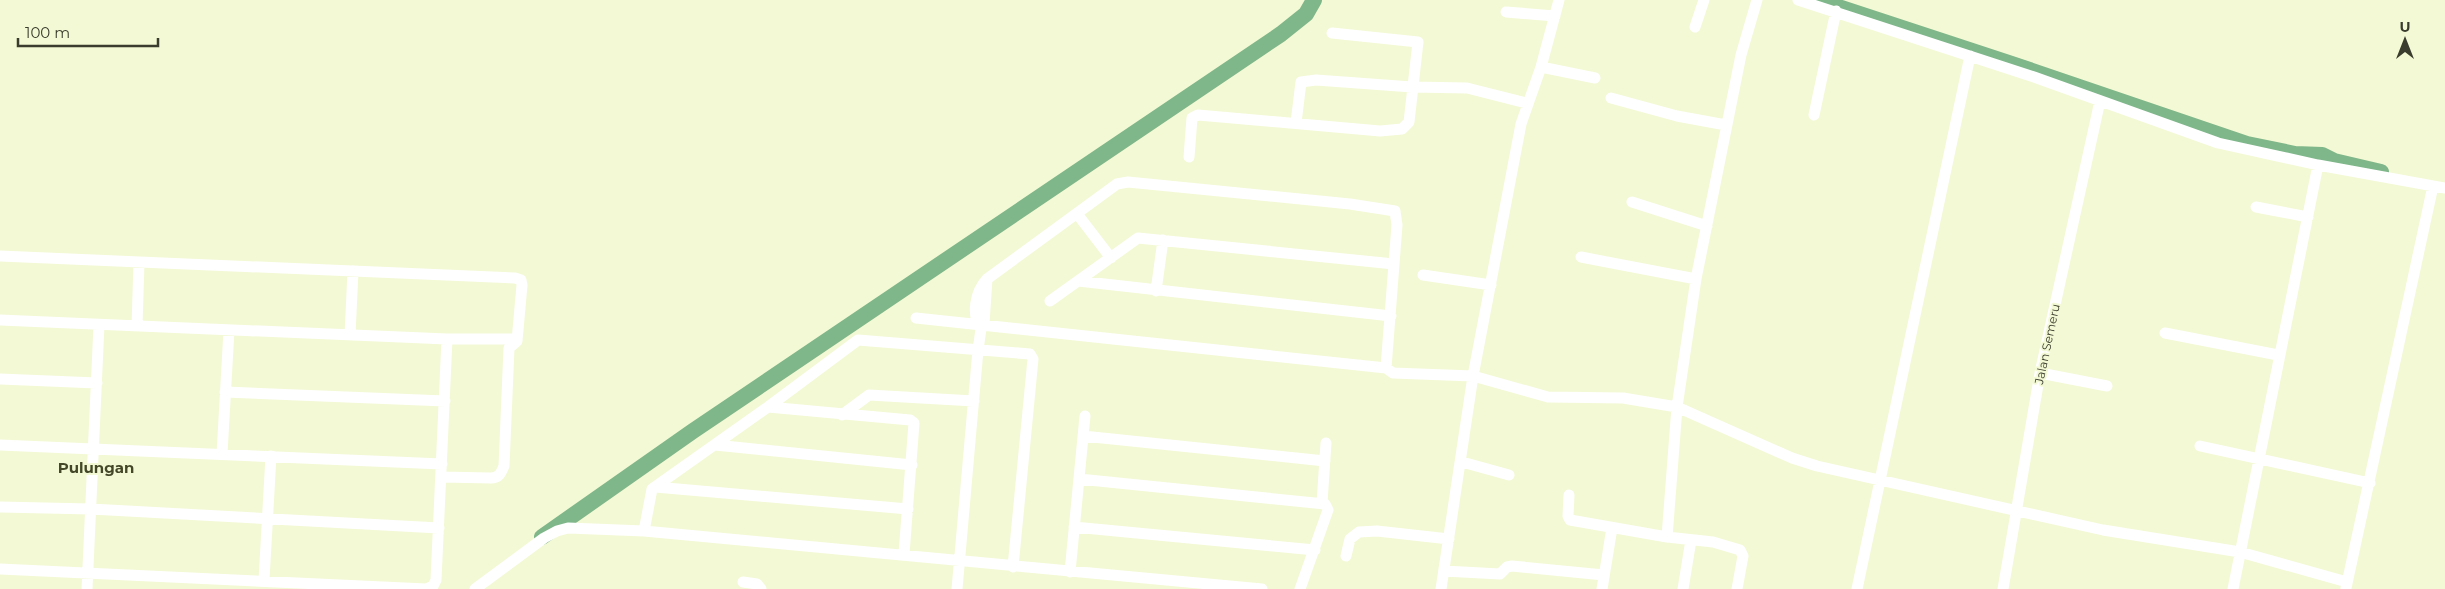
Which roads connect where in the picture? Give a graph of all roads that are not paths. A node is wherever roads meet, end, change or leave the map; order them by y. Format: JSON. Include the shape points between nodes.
{"nodes":[{"id":1,"x":1559,"y":0,"type":"edge"},
{"id":2,"x":1704,"y":0,"type":"edge"},
{"id":3,"x":1757,"y":0,"type":"edge"},
{"id":4,"x":1798,"y":0,"type":"edge"},
{"id":5,"x":1836,"y":11,"type":"junction"},
{"id":6,"x":1506,"y":12,"type":"dead end"},
{"id":7,"x":1555,"y":16,"type":"junction"},
{"id":8,"x":1695,"y":27,"type":"dead end"},
{"id":9,"x":1332,"y":32,"type":"dead end"},
{"id":10,"x":1970,"y":56,"type":"junction"},
{"id":11,"x":1541,"y":67,"type":"junction"},
{"id":12,"x":1595,"y":78,"type":"dead end"},
{"id":13,"x":1412,"y":87,"type":"junction"},
{"id":14,"x":1611,"y":98,"type":"dead end"},
{"id":15,"x":2100,"y":101,"type":"junction"},
{"id":16,"x":1526,"y":103,"type":"junction"},
{"id":17,"x":1814,"y":115,"type":"dead end"},
{"id":18,"x":1296,"y":123,"type":"junction"},
{"id":19,"x":1726,"y":125,"type":"junction"},
{"id":20,"x":1189,"y":158,"type":"dead end"},
{"id":21,"x":2318,"y":165,"type":"junction"},
{"id":22,"x":2433,"y":186,"type":"junction"},
{"id":23,"x":2445,"y":188,"type":"edge"},
{"id":24,"x":1632,"y":202,"type":"dead end"},
{"id":25,"x":2256,"y":207,"type":"dead end"},
{"id":26,"x":1078,"y":214,"type":"junction"},
{"id":27,"x":2308,"y":218,"type":"junction"},
{"id":28,"x":1708,"y":226,"type":"junction"},
{"id":29,"x":1163,"y":240,"type":"junction"},
{"id":30,"x":0,"y":256,"type":"edge"},
{"id":31,"x":1581,"y":257,"type":"dead end"},
{"id":32,"x":1111,"y":258,"type":"junction"},
{"id":33,"x":139,"y":262,"type":"junction"},
{"id":34,"x":1394,"y":264,"type":"junction"},
{"id":35,"x":353,"y":271,"type":"junction"},
{"id":36,"x":1423,"y":275,"type":"dead end"},
{"id":37,"x":1696,"y":279,"type":"junction"},
{"id":38,"x":1078,"y":282,"type":"junction"},
{"id":39,"x":1491,"y":285,"type":"junction"},
{"id":40,"x":1156,"y":291,"type":"junction"},
{"id":41,"x":1050,"y":301,"type":"dead end"},
{"id":42,"x":1391,"y":316,"type":"junction"},
{"id":43,"x":916,"y":318,"type":"dead end"},
{"id":44,"x":0,"y":320,"type":"edge"},
{"id":45,"x":99,"y":325,"type":"junction"},
{"id":46,"x":137,"y":326,"type":"junction"},
{"id":47,"x":229,"y":330,"type":"junction"},
{"id":48,"x":980,"y":334,"type":"junction"},
{"id":49,"x":2165,"y":334,"type":"dead end"},
{"id":50,"x":350,"y":335,"type":"junction"},
{"id":51,"x":447,"y":339,"type":"junction"},
{"id":52,"x":517,"y":339,"type":"junction"},
{"id":53,"x":2278,"y":355,"type":"junction"},
{"id":54,"x":1386,"y":368,"type":"junction"},
{"id":55,"x":2040,"y":373,"type":"junction"},
{"id":56,"x":0,"y":379,"type":"edge"},
{"id":57,"x":1473,"y":382,"type":"junction"},
{"id":58,"x":97,"y":383,"type":"junction"},
{"id":59,"x":2107,"y":386,"type":"dead end"},
{"id":60,"x":225,"y":392,"type":"junction"},
{"id":61,"x":445,"y":401,"type":"junction"},
{"id":62,"x":974,"y":402,"type":"junction"},
{"id":63,"x":768,"y":407,"type":"junction"},
{"id":64,"x":1676,"y":412,"type":"junction"},
{"id":65,"x":842,"y":415,"type":"junction"},
{"id":66,"x":1085,"y":416,"type":"dead end"},
{"id":67,"x":1083,"y":436,"type":"junction"},
{"id":68,"x":1326,"y":443,"type":"dead end"},
{"id":69,"x":0,"y":445,"type":"edge"},
{"id":70,"x":715,"y":445,"type":"junction"},
{"id":71,"x":2200,"y":446,"type":"dead end"},
{"id":72,"x":95,"y":448,"type":"junction"},
{"id":73,"x":222,"y":454,"type":"junction"},
{"id":74,"x":271,"y":456,"type":"junction"},
{"id":75,"x":2258,"y":460,"type":"junction"},
{"id":76,"x":1325,"y":461,"type":"junction"},
{"id":77,"x":1462,"y":462,"type":"junction"},
{"id":78,"x":442,"y":464,"type":"junction"},
{"id":79,"x":912,"y":465,"type":"junction"},
{"id":80,"x":1509,"y":475,"type":"dead end"},
{"id":81,"x":441,"y":477,"type":"junction"},
{"id":82,"x":1079,"y":479,"type":"junction"},
{"id":83,"x":2370,"y":483,"type":"junction"},
{"id":84,"x":1878,"y":485,"type":"junction"},
{"id":85,"x":655,"y":487,"type":"junction"},
{"id":86,"x":1569,"y":495,"type":"dead end"},
{"id":87,"x":1322,"y":503,"type":"junction"},
{"id":88,"x":0,"y":507,"type":"edge"},
{"id":89,"x":91,"y":509,"type":"junction"},
{"id":90,"x":908,"y":509,"type":"junction"},
{"id":91,"x":2015,"y":516,"type":"junction"},
{"id":92,"x":267,"y":518,"type":"junction"},
{"id":93,"x":1074,"y":527,"type":"junction"},
{"id":94,"x":439,"y":528,"type":"junction"},
{"id":95,"x":1612,"y":528,"type":"junction"},
{"id":96,"x":644,"y":531,"type":"junction"},
{"id":97,"x":1667,"y":537,"type":"junction"},
{"id":98,"x":1449,"y":539,"type":"junction"},
{"id":99,"x":1691,"y":540,"type":"junction"},
{"id":100,"x":1315,"y":550,"type":"junction"},
{"id":101,"x":2240,"y":552,"type":"junction"},
{"id":102,"x":904,"y":554,"type":"junction"},
{"id":103,"x":1346,"y":556,"type":"dead end"},
{"id":104,"x":960,"y":560,"type":"junction"},
{"id":105,"x":1013,"y":567,"type":"junction"},
{"id":106,"x":0,"y":569,"type":"edge"},
{"id":107,"x":1070,"y":572,"type":"junction"},
{"id":108,"x":1444,"y":572,"type":"junction"},
{"id":109,"x":88,"y":574,"type":"junction"},
{"id":110,"x":1604,"y":575,"type":"junction"},
{"id":111,"x":264,"y":580,"type":"junction"},
{"id":112,"x":743,"y":582,"type":"dead end"},
{"id":113,"x":2346,"y":585,"type":"edge"},
{"id":114,"x":87,"y":589,"type":"edge"},
{"id":115,"x":475,"y":589,"type":"edge"},
{"id":116,"x":761,"y":589,"type":"edge"},
{"id":117,"x":957,"y":589,"type":"edge"},
{"id":118,"x":1262,"y":589,"type":"edge"},
{"id":119,"x":1300,"y":589,"type":"edge"},
{"id":120,"x":1441,"y":589,"type":"edge"},
{"id":121,"x":1602,"y":589,"type":"edge"},
{"id":122,"x":1684,"y":589,"type":"edge"},
{"id":123,"x":1737,"y":589,"type":"edge"},
{"id":124,"x":1857,"y":589,"type":"edge"},
{"id":125,"x":2003,"y":589,"type":"edge"},
{"id":126,"x":2233,"y":589,"type":"edge"}],
"edges":[{"from":1,"to":7,"type":"street"},
{"from":2,"to":8,"type":"street"},
{"from":3,"to":19,"type":"street"},
{"from":4,"to":5,"type":"street"},
{"from":5,"to":10,"type":"street"},
{"from":5,"to":17,"type":"street"},
{"from":6,"to":7,"type":"street"},
{"from":7,"to":11,"type":"street"},
{"from":9,"to":13,"type":"street","via":[[1418,42]]},
{"from":10,"to":15,"type":"street"},
{"from":10,"to":84,"type":"street"},
{"from":11,"to":12,"type":"street"},
{"from":11,"to":16,"type":"street"},
{"from":13,"to":16,"type":"street","via":[[1467,88]]},
{"from":13,"to":18,"type":"street","via":[[1409,122],[1402,129],[1380,131]]},
{"from":13,"to":18,"type":"street","via":[[1316,80],[1302,82]]},
{"from":14,"to":19,"type":"street"},
{"from":15,"to":21,"type":"street","via":[[2218,143]]},
{"from":15,"to":55,"type":"street","name":"Jalan Semeru"},
{"from":16,"to":39,"type":"street"},
{"from":18,"to":20,"type":"street","via":[[1198,115],[1192,118]]},
{"from":19,"to":28,"type":"street"},
{"from":21,"to":22,"type":"street"},
{"from":21,"to":27,"type":"street"},
{"from":22,"to":23,"type":"street"},
{"from":22,"to":83,"type":"street"},
{"from":24,"to":28,"type":"street"},
{"from":25,"to":27,"type":"street"},
{"from":26,"to":32,"type":"street"},
{"from":26,"to":34,"type":"street","via":[[1117,184],[1128,182],[1391,209],[1397,216]]},
{"from":26,"to":48,"type":"street","via":[[987,280]]},
{"from":27,"to":53,"type":"street"},
{"from":28,"to":37,"type":"street"},
{"from":29,"to":32,"type":"street","via":[[1136,238]]},
{"from":29,"to":34,"type":"street"},
{"from":29,"to":40,"type":"street"},
{"from":30,"to":33,"type":"street"},
{"from":31,"to":37,"type":"street"},
{"from":32,"to":38,"type":"street"},
{"from":33,"to":35,"type":"street"},
{"from":33,"to":46,"type":"street"},
{"from":34,"to":42,"type":"street"},
{"from":35,"to":50,"type":"street"},
{"from":35,"to":52,"type":"street","via":[[521,280]]},
{"from":36,"to":39,"type":"street"},
{"from":37,"to":64,"type":"street"},
{"from":38,"to":40,"type":"street"},
{"from":38,"to":41,"type":"street"},
{"from":39,"to":57,"type":"street"},
{"from":40,"to":42,"type":"street"},
{"from":42,"to":54,"type":"street"},
{"from":43,"to":48,"type":"street"},
{"from":44,"to":45,"type":"street"},
{"from":45,"to":46,"type":"street"},
{"from":45,"to":58,"type":"street"},
{"from":46,"to":47,"type":"street"},
{"from":47,"to":50,"type":"street"},
{"from":47,"to":60,"type":"street"},
{"from":48,"to":54,"type":"street"},
{"from":48,"to":62,"type":"street"},
{"from":48,"to":63,"type":"street","via":[[858,340]]},
{"from":48,"to":105,"type":"street","via":[[1030,354],[1033,359]]},
{"from":49,"to":53,"type":"street"},
{"from":50,"to":51,"type":"street"},
{"from":51,"to":52,"type":"street"},
{"from":51,"to":61,"type":"street"},
{"from":52,"to":81,"type":"street","via":[[509,348],[504,466],[499,476]]},
{"from":53,"to":75,"type":"street"},
{"from":54,"to":57,"type":"street","via":[[1393,373]]},
{"from":55,"to":59,"type":"street"},
{"from":55,"to":91,"type":"street","name":"Jalan Semeru"},
{"from":56,"to":58,"type":"street"},
{"from":57,"to":64,"type":"street","via":[[1548,398],[1623,398]]},
{"from":57,"to":77,"type":"street"},
{"from":58,"to":72,"type":"street"},
{"from":60,"to":61,"type":"street"},
{"from":60,"to":73,"type":"street"},
{"from":61,"to":78,"type":"street"},
{"from":62,"to":65,"type":"street","via":[[869,395]]},
{"from":62,"to":104,"type":"street"},
{"from":63,"to":65,"type":"street"},
{"from":63,"to":70,"type":"street"},
{"from":64,"to":84,"type":"street","via":[[1792,458]]},
{"from":64,"to":97,"type":"street"},
{"from":65,"to":79,"type":"street","via":[[910,420],[914,423]]},
{"from":66,"to":67,"type":"street"},
{"from":67,"to":76,"type":"street"},
{"from":67,"to":82,"type":"street"},
{"from":68,"to":76,"type":"street"},
{"from":69,"to":72,"type":"street"},
{"from":70,"to":79,"type":"street"},
{"from":70,"to":85,"type":"street"},
{"from":71,"to":75,"type":"street"},
{"from":72,"to":73,"type":"street"},
{"from":72,"to":89,"type":"street"},
{"from":73,"to":74,"type":"street"},
{"from":74,"to":78,"type":"street"},
{"from":74,"to":92,"type":"street"},
{"from":75,"to":83,"type":"street"},
{"from":75,"to":101,"type":"street"},
{"from":76,"to":87,"type":"street"},
{"from":77,"to":80,"type":"street"},
{"from":77,"to":98,"type":"street"},
{"from":78,"to":81,"type":"street"},
{"from":79,"to":90,"type":"street"},
{"from":81,"to":94,"type":"street"},
{"from":82,"to":87,"type":"street"},
{"from":82,"to":93,"type":"street"},
{"from":83,"to":113,"type":"street"},
{"from":84,"to":91,"type":"street"},
{"from":84,"to":124,"type":"street"},
{"from":85,"to":90,"type":"street"},
{"from":85,"to":96,"type":"street","via":[[651,492]]},
{"from":86,"to":95,"type":"street","via":[[1570,520]]},
{"from":87,"to":100,"type":"street","via":[[1328,506],[1328,510]]},
{"from":88,"to":89,"type":"street"},
{"from":89,"to":92,"type":"street"},
{"from":89,"to":109,"type":"street"},
{"from":90,"to":102,"type":"street"},
{"from":91,"to":101,"type":"street"},
{"from":91,"to":125,"type":"street","name":"Jalan Semeru"},
{"from":92,"to":94,"type":"street"},
{"from":92,"to":111,"type":"street"},
{"from":93,"to":100,"type":"street"},
{"from":93,"to":107,"type":"street"},
{"from":94,"to":111,"type":"street","via":[[436,580],[426,589]]},
{"from":95,"to":97,"type":"street"},
{"from":95,"to":110,"type":"street"},
{"from":96,"to":102,"type":"street"},
{"from":96,"to":115,"type":"street","via":[[568,528],[556,531]]},
{"from":97,"to":99,"type":"street"},
{"from":98,"to":103,"type":"street","via":[[1367,530],[1354,534]]},
{"from":98,"to":108,"type":"street"},
{"from":99,"to":122,"type":"street"},
{"from":99,"to":123,"type":"street","via":[[1740,550],[1743,556]]},
{"from":100,"to":119,"type":"street"},
{"from":101,"to":113,"type":"street"},
{"from":101,"to":126,"type":"street"},
{"from":102,"to":104,"type":"street"},
{"from":104,"to":105,"type":"street"},
{"from":104,"to":117,"type":"street"},
{"from":105,"to":107,"type":"street"},
{"from":106,"to":109,"type":"street"},
{"from":107,"to":118,"type":"street"},
{"from":108,"to":110,"type":"street","via":[[1500,574],[1512,566]]},
{"from":108,"to":120,"type":"street"},
{"from":109,"to":111,"type":"street"},
{"from":109,"to":114,"type":"street"},
{"from":110,"to":121,"type":"street"},
{"from":112,"to":116,"type":"street","via":[[756,584]]}]}
